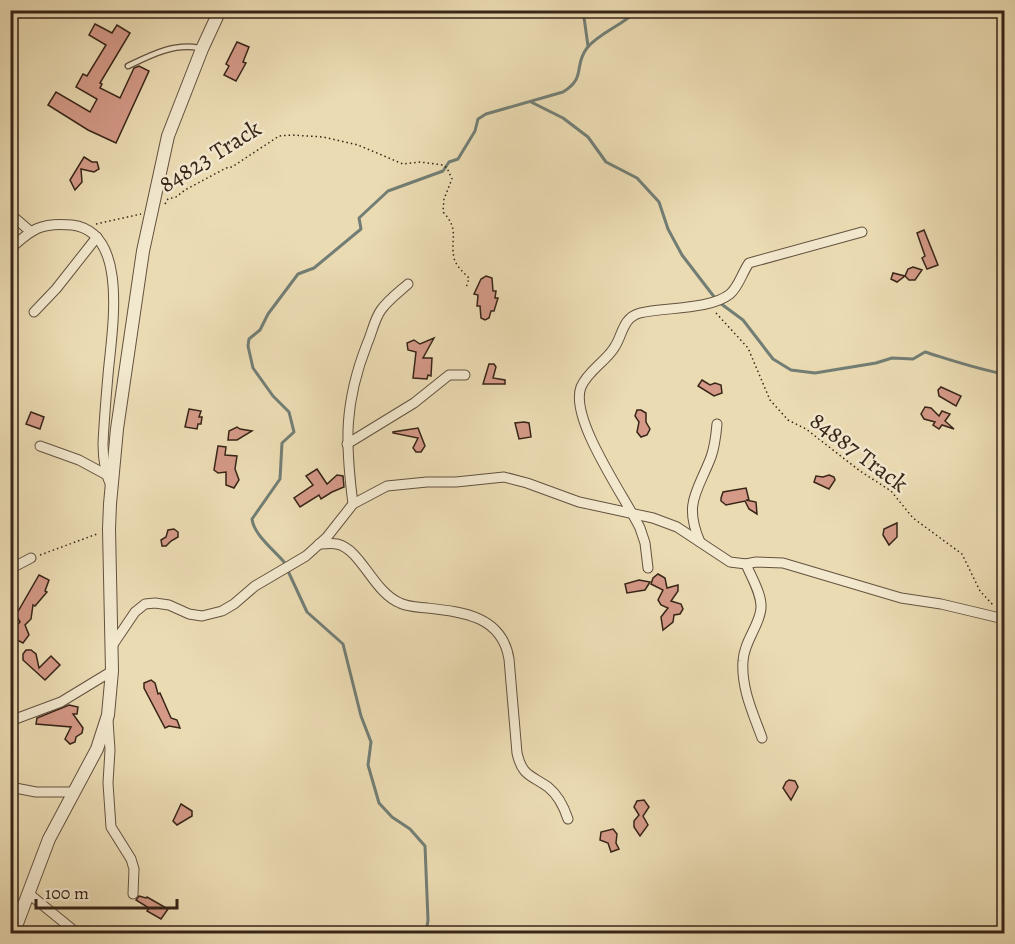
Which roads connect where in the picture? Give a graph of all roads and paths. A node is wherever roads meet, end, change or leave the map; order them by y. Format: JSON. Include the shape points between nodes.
{"nodes":[{"id":1,"x":220,"y":10,"type":"edge"},
{"id":2,"x":202,"y":49,"type":"junction"},
{"id":3,"x":128,"y":66,"type":"dead end"},
{"id":4,"x":152,"y":212,"type":"junction"},
{"id":5,"x":10,"y":214,"type":"edge"},
{"id":6,"x":82,"y":226,"type":"junction"},
{"id":7,"x":30,"y":231,"type":"junction"},
{"id":8,"x":862,"y":232,"type":"dead end"},
{"id":9,"x":97,"y":237,"type":"junction"},
{"id":10,"x":10,"y":249,"type":"edge"},
{"id":11,"x":408,"y":284,"type":"dead end"},
{"id":12,"x":466,"y":288,"type":"dead end"},
{"id":13,"x":709,"y":302,"type":"junction"},
{"id":14,"x":34,"y":312,"type":"dead end"},
{"id":15,"x":465,"y":375,"type":"dead end"},
{"id":16,"x":717,"y":424,"type":"dead end"},
{"id":17,"x":347,"y":444,"type":"junction"},
{"id":18,"x":40,"y":446,"type":"dead end"},
{"id":19,"x":105,"y":474,"type":"junction"},
{"id":20,"x":112,"y":488,"type":"junction"},
{"id":21,"x":353,"y":504,"type":"junction"},
{"id":22,"x":633,"y":513,"type":"junction"},
{"id":23,"x":109,"y":529,"type":"junction"},
{"id":24,"x":319,"y":544,"type":"junction"},
{"id":25,"x":700,"y":544,"type":"junction"},
{"id":26,"x":32,"y":558,"type":"joint"},
{"id":27,"x":746,"y":564,"type":"junction"},
{"id":28,"x":648,"y":568,"type":"dead end"},
{"id":29,"x":10,"y":569,"type":"edge"},
{"id":30,"x":998,"y":610,"type":"dead end"},
{"id":31,"x":1005,"y":619,"type":"edge"},
{"id":32,"x":112,"y":646,"type":"junction"},
{"id":33,"x":112,"y":671,"type":"junction"},
{"id":34,"x":108,"y":715,"type":"junction"},
{"id":35,"x":10,"y":721,"type":"edge"},
{"id":36,"x":762,"y":738,"type":"dead end"},
{"id":37,"x":10,"y":787,"type":"edge"},
{"id":38,"x":75,"y":792,"type":"junction"},
{"id":39,"x":568,"y":819,"type":"dead end"},
{"id":40,"x":28,"y":893,"type":"junction"},
{"id":41,"x":133,"y":894,"type":"dead end"},
{"id":42,"x":13,"y":933,"type":"edge"},
{"id":43,"x":78,"y":933,"type":"edge"}],
"edges":[{"from":1,"to":2,"type":"street"},
{"from":2,"to":3,"type":"lane","via":[[176,47]]},
{"from":2,"to":4,"type":"street","via":[[168,136]]},
{"from":4,"to":6,"type":"path","name":"84823 Track"},
{"from":4,"to":12,"type":"path","name":"84823 Track","via":[[158,213],[168,200],[232,167],[279,136],[323,137],[358,145],[403,164],[443,165],[452,179],[443,212],[453,228],[456,261],[469,278]]},
{"from":4,"to":20,"type":"street","via":[[130,336]]},
{"from":5,"to":7,"type":"street"},
{"from":6,"to":7,"type":"street","via":[[45,226]]},
{"from":6,"to":9,"type":"street"},
{"from":7,"to":10,"type":"street"},
{"from":8,"to":13,"type":"street","via":[[749,263],[729,294]]},
{"from":9,"to":14,"type":"street"},
{"from":9,"to":19,"type":"street","via":[[108,256],[112,298],[113,333],[103,444]]},
{"from":11,"to":17,"type":"street","via":[[376,320],[352,390]]},
{"from":13,"to":22,"type":"street","via":[[628,319],[614,348],[580,389],[581,410],[592,442]]},
{"from":13,"to":30,"type":"path","name":"84887 Track","via":[[720,320],[748,348],[770,400],[788,420],[891,491],[913,518],[962,555],[980,591]]},
{"from":15,"to":17,"type":"street","via":[[449,375],[414,403]]},
{"from":16,"to":25,"type":"street","via":[[712,455],[693,500],[694,530]]},
{"from":17,"to":21,"type":"street"},
{"from":18,"to":19,"type":"street"},
{"from":19,"to":20,"type":"street"},
{"from":20,"to":23,"type":"street"},
{"from":21,"to":22,"type":"street","via":[[387,486],[504,477],[579,502]]},
{"from":21,"to":24,"type":"street"},
{"from":22,"to":25,"type":"street","via":[[677,527]]},
{"from":22,"to":28,"type":"street","via":[[645,543]]},
{"from":23,"to":26,"type":"path"},
{"from":23,"to":32,"type":"street"},
{"from":24,"to":32,"type":"street","via":[[222,611],[202,616],[145,604]]},
{"from":24,"to":39,"type":"street","via":[[346,548],[383,593],[400,603],[461,612],[487,623],[499,634],[507,644],[519,765],[549,788]]},
{"from":25,"to":27,"type":"street","via":[[730,562]]},
{"from":26,"to":29,"type":"street"},
{"from":27,"to":31,"type":"street","via":[[783,563],[902,598]]},
{"from":27,"to":36,"type":"street","via":[[761,609],[745,648],[744,686]]},
{"from":32,"to":33,"type":"street"},
{"from":33,"to":34,"type":"street"},
{"from":33,"to":35,"type":"street","via":[[61,702]]},
{"from":34,"to":38,"type":"street"},
{"from":34,"to":41,"type":"street","via":[[111,828],[131,859]]},
{"from":37,"to":38,"type":"street"},
{"from":38,"to":40,"type":"street","via":[[49,839]]},
{"from":40,"to":42,"type":"street"},
{"from":40,"to":43,"type":"street"}]}
